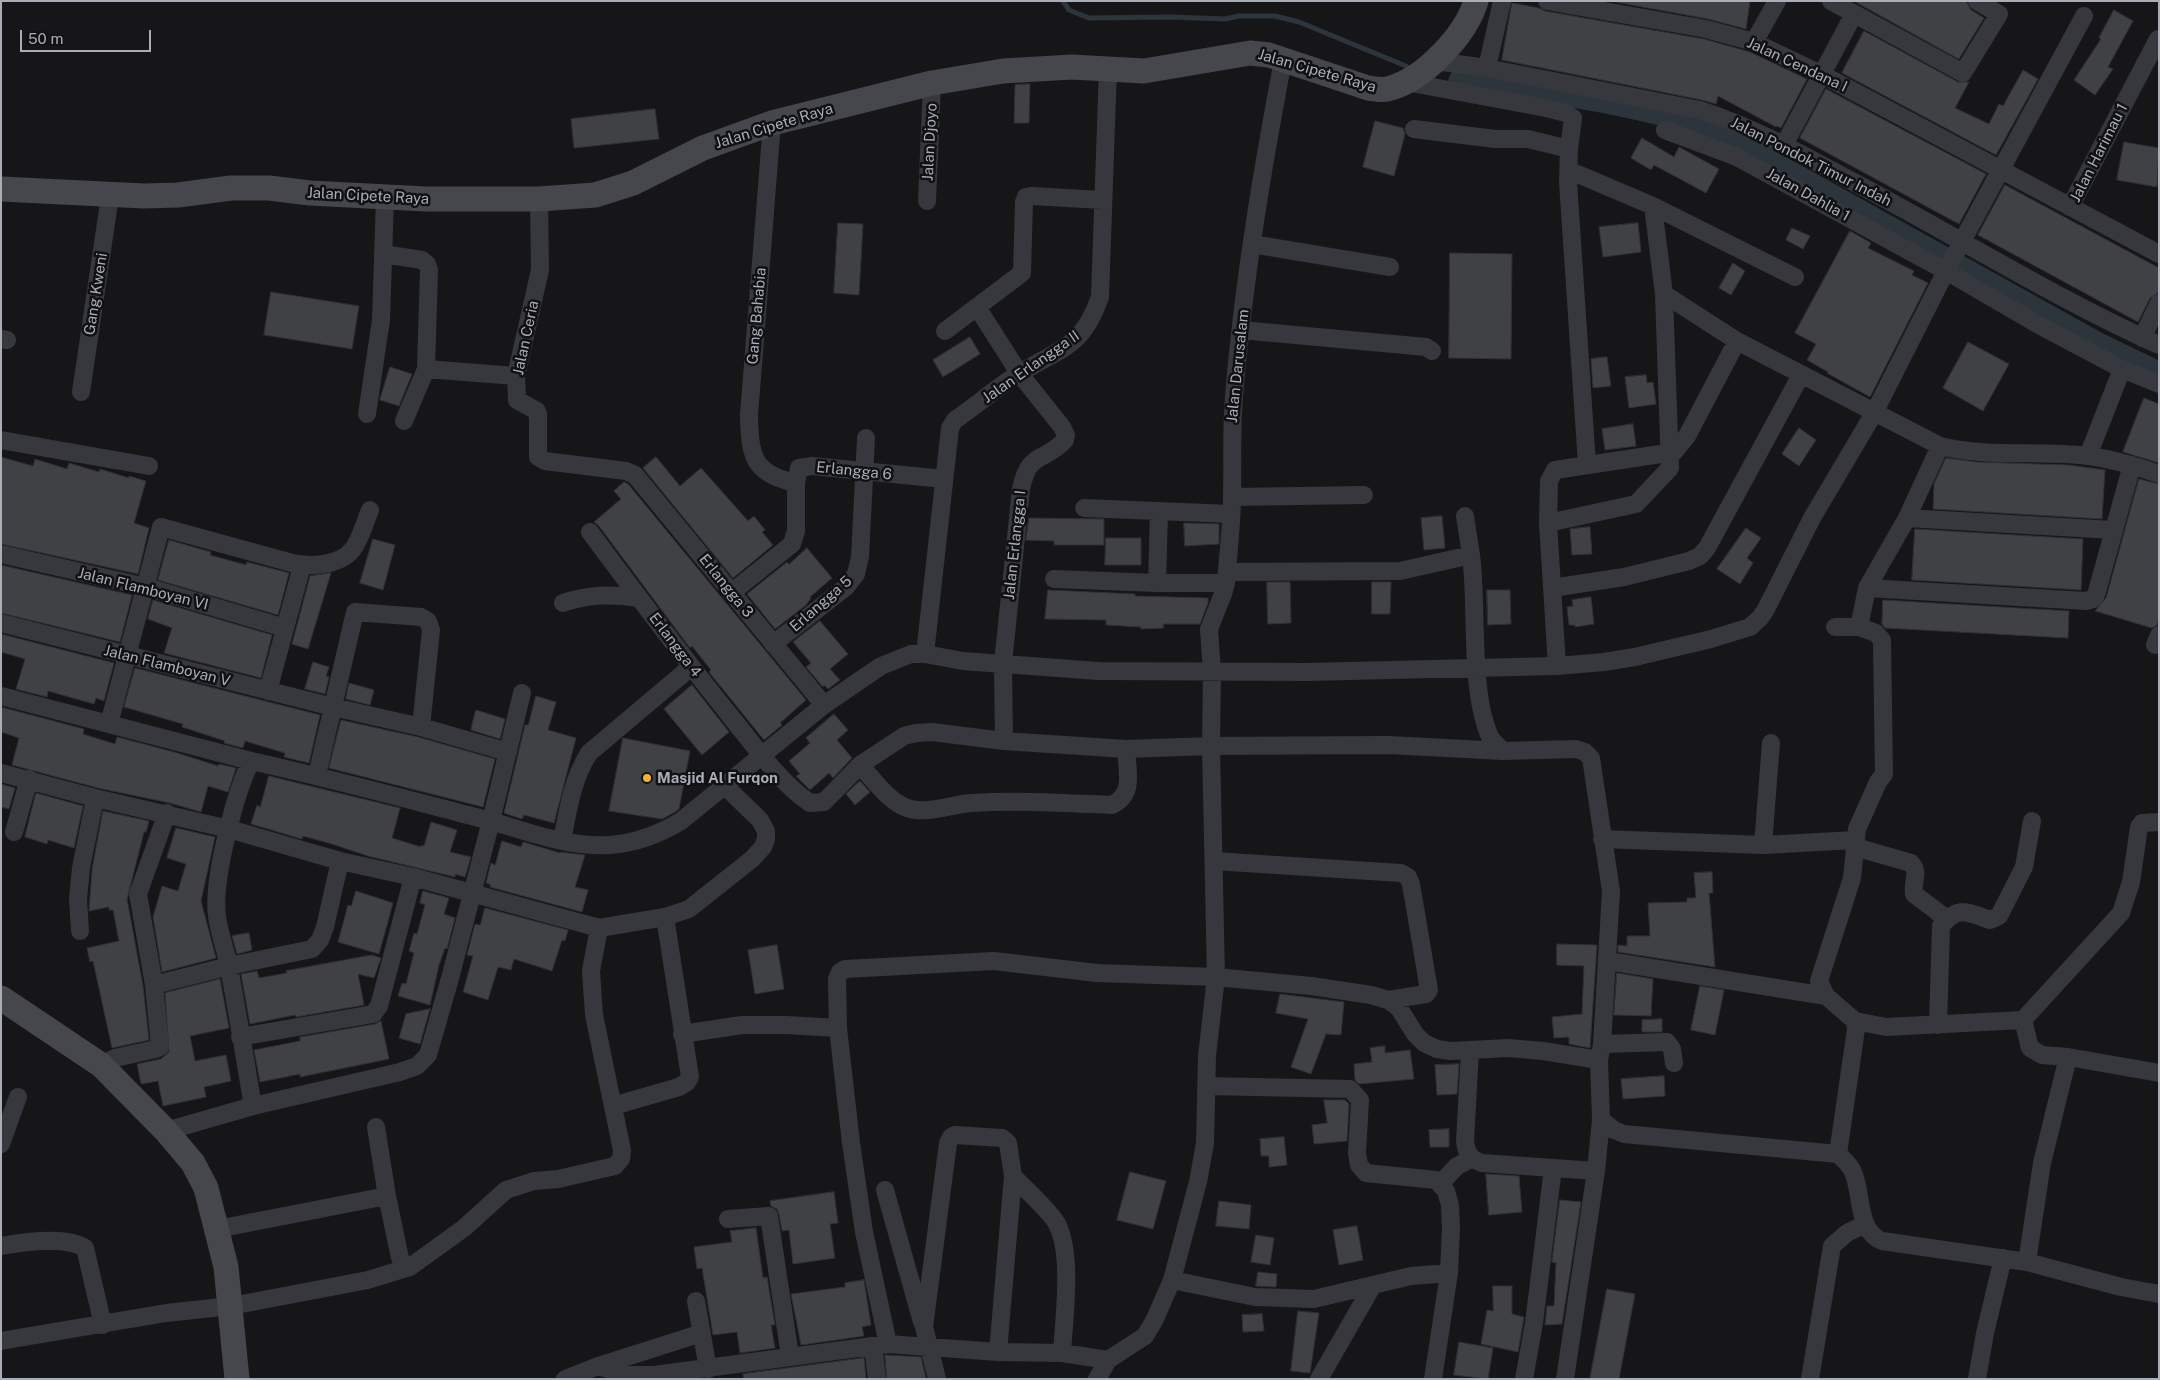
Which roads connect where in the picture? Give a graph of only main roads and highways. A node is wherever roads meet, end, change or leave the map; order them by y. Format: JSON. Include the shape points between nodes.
{"nodes":[{"id":1,"x":1476,"y":1,"type":"edge"},
{"id":2,"x":1,"y":189,"type":"edge"},
{"id":3,"x":1,"y":998,"type":"edge"},
{"id":4,"x":237,"y":1379,"type":"edge"}],
"edges":[{"from":1,"to":2,"type":"main road","name":"Jalan Cipete Raya","via":[[1458,36],[1435,61],[1406,82],[1381,90],[1269,54],[1250,52],[1144,71],[1072,67],[1022,69],[932,83],[772,123],[703,148],[633,183],[595,195],[539,199],[385,198],[248,188],[178,195],[110,196]]},
{"from":3,"to":4,"type":"main road","via":[[101,1065],[166,1131],[197,1171],[206,1188],[226,1267]]}]}
